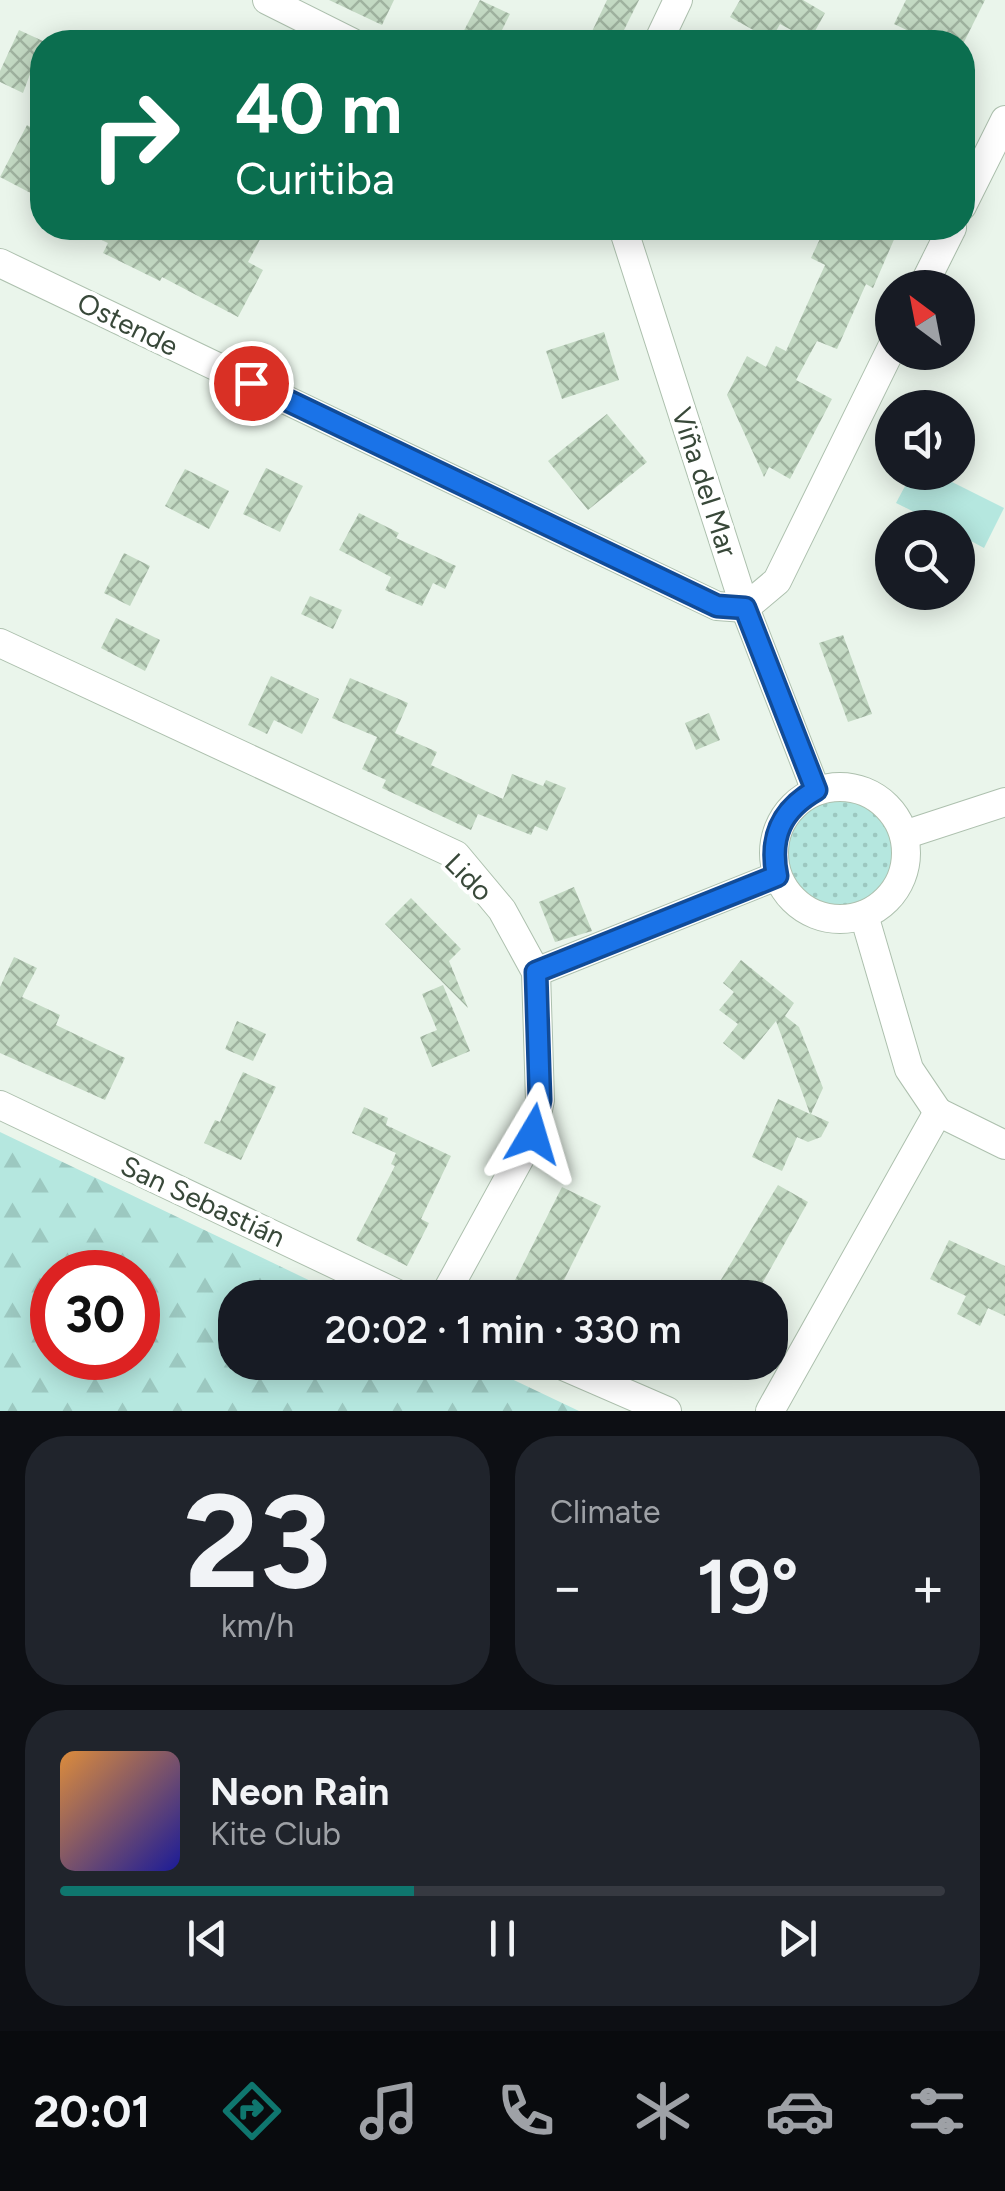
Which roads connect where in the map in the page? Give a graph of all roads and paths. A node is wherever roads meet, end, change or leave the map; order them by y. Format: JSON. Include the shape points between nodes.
{"nodes":[{"id":1,"x":267,"y":0,"type":"edge"},
{"id":2,"x":678,"y":0,"type":"edge"},
{"id":3,"x":328,"y":30,"type":"edge"},
{"id":4,"x":664,"y":30,"type":"edge"},
{"id":5,"x":1005,"y":120,"type":"edge"},
{"id":6,"x":975,"y":180,"type":"edge"},
{"id":7,"x":627,"y":240,"type":"edge"},
{"id":8,"x":946,"y":240,"type":"edge"},
{"id":9,"x":0,"y":263,"type":"edge"},
{"id":10,"x":931,"y":270,"type":"edge"},
{"id":11,"x":881,"y":370,"type":"edge"},
{"id":12,"x":745,"y":608,"type":"junction"},
{"id":13,"x":0,"y":642,"type":"edge"},
{"id":14,"x":816,"y":790,"type":"junction"},
{"id":15,"x":1005,"y":802,"type":"edge"},
{"id":16,"x":904,"y":835,"type":"junction"},
{"id":17,"x":777,"y":876,"type":"junction"},
{"id":18,"x":864,"y":915,"type":"junction"},
{"id":19,"x":536,"y":972,"type":"junction"},
{"id":20,"x":0,"y":1105,"type":"edge"},
{"id":21,"x":938,"y":1112,"type":"junction"},
{"id":22,"x":1005,"y":1145,"type":"edge"},
{"id":23,"x":368,"y":1280,"type":"edge"},
{"id":24,"x":453,"y":1280,"type":"edge"},
{"id":25,"x":596,"y":1380,"type":"edge"},
{"id":26,"x":667,"y":1411,"type":"edge"},
{"id":27,"x":770,"y":1411,"type":"edge"}],
"edges":[{"from":1,"to":3,"type":"street"},
{"from":2,"to":4,"type":"street"},
{"from":5,"to":6,"type":"street"},
{"from":7,"to":12,"type":"street","name":"Viña del Mar"},
{"from":8,"to":10,"type":"street"},
{"from":9,"to":12,"type":"street","name":"Ostende","via":[[717,606]]},
{"from":11,"to":12,"type":"street","via":[[776,580]]},
{"from":12,"to":14,"type":"street","name":"Viña del Mar"},
{"from":13,"to":19,"type":"street","name":"Lido","via":[[456,855],[502,910]]},
{"from":14,"to":16,"type":"street","via":[[860,789],[880,799]]},
{"from":14,"to":17,"type":"street","via":[[784,816],[775,836]]},
{"from":15,"to":16,"type":"street"},
{"from":16,"to":18,"type":"street","via":[[904,874],[895,891]]},
{"from":17,"to":18,"type":"street","via":[[788,895],[822,918]]},
{"from":17,"to":19,"type":"street"},
{"from":18,"to":21,"type":"street","via":[[909,1069]]},
{"from":19,"to":24,"type":"street","name":"Lido","via":[[540,1100],[533,1134]]},
{"from":20,"to":23,"type":"street","name":"San Sebastián"},
{"from":21,"to":22,"type":"street"},
{"from":21,"to":27,"type":"street"},
{"from":25,"to":26,"type":"street"}]}
